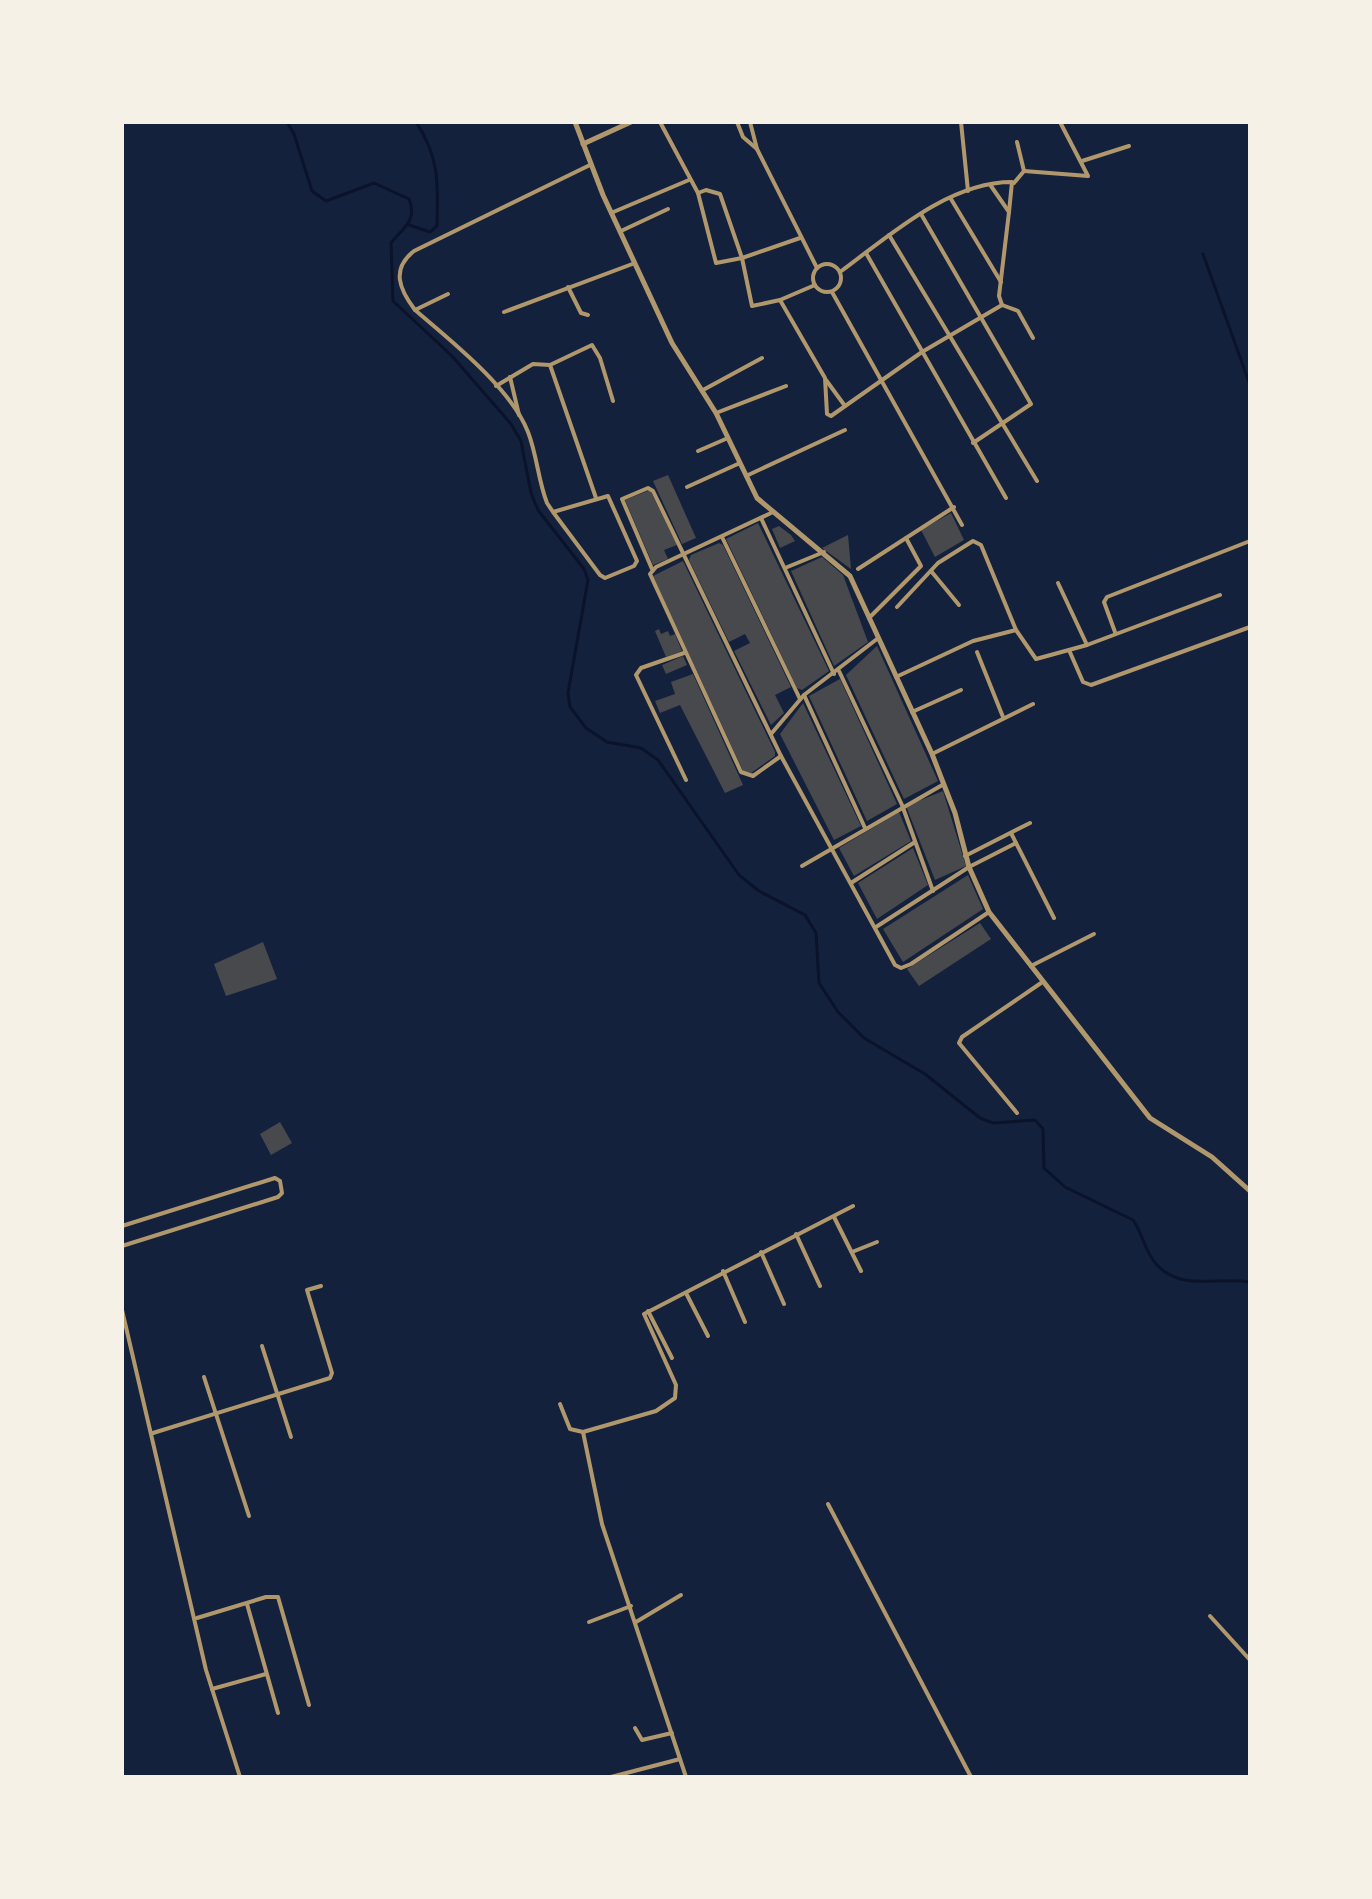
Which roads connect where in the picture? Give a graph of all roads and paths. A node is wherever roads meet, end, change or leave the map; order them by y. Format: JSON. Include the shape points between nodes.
{"nodes":[{"id":1,"x":575,"y":122,"type":"edge"},
{"id":2,"x":631,"y":122,"type":"edge"},
{"id":3,"x":660,"y":122,"type":"edge"},
{"id":4,"x":737,"y":122,"type":"edge"},
{"id":5,"x":750,"y":122,"type":"edge"},
{"id":6,"x":961,"y":122,"type":"edge"},
{"id":7,"x":1060,"y":122,"type":"edge"},
{"id":8,"x":1017,"y":142,"type":"dead end"},
{"id":9,"x":583,"y":144,"type":"junction"},
{"id":10,"x":1129,"y":146,"type":"dead end"},
{"id":11,"x":757,"y":149,"type":"junction"},
{"id":12,"x":1083,"y":161,"type":"junction"},
{"id":13,"x":590,"y":165,"type":"junction"},
{"id":14,"x":1024,"y":171,"type":"junction"},
{"id":15,"x":689,"y":180,"type":"junction"},
{"id":16,"x":1014,"y":183,"type":"junction"},
{"id":17,"x":991,"y":186,"type":"junction"},
{"id":18,"x":968,"y":191,"type":"junction"},
{"id":19,"x":698,"y":193,"type":"junction"},
{"id":20,"x":951,"y":199,"type":"junction"},
{"id":21,"x":668,"y":209,"type":"dead end"},
{"id":22,"x":1009,"y":212,"type":"junction"},
{"id":23,"x":611,"y":213,"type":"junction"},
{"id":24,"x":921,"y":214,"type":"junction"},
{"id":25,"x":621,"y":231,"type":"junction"},
{"id":26,"x":889,"y":235,"type":"junction"},
{"id":27,"x":800,"y":238,"type":"junction"},
{"id":28,"x":866,"y":253,"type":"junction"},
{"id":29,"x":742,"y":258,"type":"junction"},
{"id":30,"x":635,"y":263,"type":"junction"},
{"id":31,"x":817,"y":268,"type":"junction"},
{"id":32,"x":840,"y":272,"type":"junction"},
{"id":33,"x":1001,"y":284,"type":"junction"},
{"id":34,"x":815,"y":285,"type":"junction"},
{"id":35,"x":568,"y":287,"type":"junction"},
{"id":36,"x":832,"y":292,"type":"junction"},
{"id":37,"x":448,"y":294,"type":"dead end"},
{"id":38,"x":780,"y":300,"type":"junction"},
{"id":39,"x":1002,"y":305,"type":"junction"},
{"id":40,"x":415,"y":310,"type":"junction"},
{"id":41,"x":504,"y":312,"type":"dead end"},
{"id":42,"x":588,"y":315,"type":"dead end"},
{"id":43,"x":980,"y":318,"type":"junction"},
{"id":44,"x":949,"y":335,"type":"junction"},
{"id":45,"x":1033,"y":338,"type":"dead end"},
{"id":46,"x":922,"y":352,"type":"junction"},
{"id":47,"x":762,"y":358,"type":"dead end"},
{"id":48,"x":550,"y":365,"type":"junction"},
{"id":49,"x":510,"y":377,"type":"junction"},
{"id":50,"x":825,"y":378,"type":"junction"},
{"id":51,"x":883,"y":380,"type":"junction"},
{"id":52,"x":496,"y":386,"type":"junction"},
{"id":53,"x":786,"y":386,"type":"dead end"},
{"id":54,"x":703,"y":390,"type":"junction"},
{"id":55,"x":613,"y":401,"type":"dead end"},
{"id":56,"x":845,"y":406,"type":"junction"},
{"id":57,"x":716,"y":413,"type":"junction"},
{"id":58,"x":520,"y":418,"type":"junction"},
{"id":59,"x":1003,"y":425,"type":"junction"},
{"id":60,"x":845,"y":430,"type":"dead end"},
{"id":61,"x":728,"y":438,"type":"junction"},
{"id":62,"x":973,"y":443,"type":"junction"},
{"id":63,"x":698,"y":451,"type":"dead end"},
{"id":64,"x":740,"y":463,"type":"junction"},
{"id":65,"x":746,"y":476,"type":"junction"},
{"id":66,"x":1037,"y":481,"type":"dead end"},
{"id":67,"x":687,"y":487,"type":"dead end"},
{"id":68,"x":596,"y":498,"type":"junction"},
{"id":69,"x":1006,"y":498,"type":"dead end"},
{"id":70,"x":954,"y":507,"type":"junction"},
{"id":71,"x":553,"y":512,"type":"junction"},
{"id":72,"x":771,"y":513,"type":"junction"},
{"id":73,"x":761,"y":518,"type":"junction"},
{"id":74,"x":962,"y":525,"type":"dead end"},
{"id":75,"x":722,"y":537,"type":"junction"},
{"id":76,"x":906,"y":538,"type":"junction"},
{"id":77,"x":1250,"y":541,"type":"edge"},
{"id":78,"x":824,"y":552,"type":"junction"},
{"id":79,"x":683,"y":554,"type":"junction"},
{"id":80,"x":785,"y":568,"type":"junction"},
{"id":81,"x":858,"y":569,"type":"dead end"},
{"id":82,"x":931,"y":571,"type":"junction"},
{"id":83,"x":651,"y":572,"type":"junction"},
{"id":84,"x":1058,"y":583,"type":"dead end"},
{"id":85,"x":1220,"y":595,"type":"dead end"},
{"id":86,"x":959,"y":605,"type":"dead end"},
{"id":87,"x":897,"y":607,"type":"dead end"},
{"id":88,"x":869,"y":618,"type":"junction"},
{"id":89,"x":1250,"y":627,"type":"edge"},
{"id":90,"x":1016,"y":630,"type":"junction"},
{"id":91,"x":1115,"y":632,"type":"junction"},
{"id":92,"x":877,"y":639,"type":"junction"},
{"id":93,"x":1087,"y":645,"type":"junction"},
{"id":94,"x":1069,"y":650,"type":"junction"},
{"id":95,"x":977,"y":652,"type":"dead end"},
{"id":96,"x":684,"y":653,"type":"junction"},
{"id":97,"x":836,"y":673,"type":"junction"},
{"id":98,"x":896,"y":677,"type":"junction"},
{"id":99,"x":961,"y":690,"type":"dead end"},
{"id":100,"x":802,"y":697,"type":"junction"},
{"id":101,"x":1033,"y":704,"type":"dead end"},
{"id":102,"x":912,"y":712,"type":"junction"},
{"id":103,"x":1003,"y":717,"type":"junction"},
{"id":104,"x":771,"y":734,"type":"junction"},
{"id":105,"x":932,"y":754,"type":"junction"},
{"id":106,"x":781,"y":756,"type":"junction"},
{"id":107,"x":686,"y":780,"type":"dead end"},
{"id":108,"x":944,"y":784,"type":"junction"},
{"id":109,"x":902,"y":805,"type":"junction"},
{"id":110,"x":1030,"y":823,"type":"dead end"},
{"id":111,"x":865,"y":828,"type":"junction"},
{"id":112,"x":1011,"y":833,"type":"junction"},
{"id":113,"x":915,"y":842,"type":"junction"},
{"id":114,"x":1016,"y":843,"type":"junction"},
{"id":115,"x":831,"y":850,"type":"junction"},
{"id":116,"x":965,"y":856,"type":"junction"},
{"id":117,"x":802,"y":866,"type":"dead end"},
{"id":118,"x":969,"y":867,"type":"junction"},
{"id":119,"x":851,"y":883,"type":"junction"},
{"id":120,"x":933,"y":891,"type":"junction"},
{"id":121,"x":989,"y":912,"type":"junction"},
{"id":122,"x":1054,"y":918,"type":"dead end"},
{"id":123,"x":876,"y":927,"type":"junction"},
{"id":124,"x":1094,"y":934,"type":"dead end"},
{"id":125,"x":1029,"y":967,"type":"junction"},
{"id":126,"x":1041,"y":983,"type":"junction"},
{"id":127,"x":1017,"y":1113,"type":"dead end"},
{"id":128,"x":1250,"y":1191,"type":"edge"},
{"id":129,"x":853,"y":1206,"type":"dead end"},
{"id":130,"x":834,"y":1217,"type":"junction"},
{"id":131,"x":122,"y":1226,"type":"edge"},
{"id":132,"x":796,"y":1234,"type":"junction"},
{"id":133,"x":877,"y":1242,"type":"dead end"},
{"id":134,"x":122,"y":1246,"type":"edge"},
{"id":135,"x":761,"y":1252,"type":"junction"},
{"id":136,"x":852,"y":1252,"type":"junction"},
{"id":137,"x":723,"y":1271,"type":"junction"},
{"id":138,"x":861,"y":1271,"type":"dead end"},
{"id":139,"x":321,"y":1286,"type":"dead end"},
{"id":140,"x":820,"y":1286,"type":"dead end"},
{"id":141,"x":686,"y":1293,"type":"junction"},
{"id":142,"x":784,"y":1304,"type":"dead end"},
{"id":143,"x":122,"y":1310,"type":"edge"},
{"id":144,"x":648,"y":1311,"type":"junction"},
{"id":145,"x":745,"y":1322,"type":"dead end"},
{"id":146,"x":708,"y":1336,"type":"dead end"},
{"id":147,"x":262,"y":1346,"type":"dead end"},
{"id":148,"x":672,"y":1358,"type":"dead end"},
{"id":149,"x":204,"y":1377,"type":"dead end"},
{"id":150,"x":277,"y":1392,"type":"junction"},
{"id":151,"x":560,"y":1404,"type":"dead end"},
{"id":152,"x":215,"y":1412,"type":"junction"},
{"id":153,"x":583,"y":1432,"type":"junction"},
{"id":154,"x":153,"y":1433,"type":"junction"},
{"id":155,"x":291,"y":1437,"type":"dead end"},
{"id":156,"x":828,"y":1504,"type":"dead end"},
{"id":157,"x":249,"y":1516,"type":"dead end"},
{"id":158,"x":681,"y":1595,"type":"dead end"},
{"id":159,"x":247,"y":1603,"type":"junction"},
{"id":160,"x":631,"y":1606,"type":"junction"},
{"id":161,"x":1210,"y":1616,"type":"dead end"},
{"id":162,"x":196,"y":1619,"type":"junction"},
{"id":163,"x":589,"y":1622,"type":"dead end"},
{"id":164,"x":636,"y":1622,"type":"junction"},
{"id":165,"x":1250,"y":1660,"type":"edge"},
{"id":166,"x":266,"y":1674,"type":"junction"},
{"id":167,"x":212,"y":1689,"type":"junction"},
{"id":168,"x":309,"y":1705,"type":"dead end"},
{"id":169,"x":278,"y":1713,"type":"dead end"},
{"id":170,"x":635,"y":1728,"type":"dead end"},
{"id":171,"x":672,"y":1733,"type":"junction"},
{"id":172,"x":680,"y":1759,"type":"junction"},
{"id":173,"x":240,"y":1777,"type":"edge"},
{"id":174,"x":611,"y":1777,"type":"edge"},
{"id":175,"x":686,"y":1777,"type":"edge"},
{"id":176,"x":971,"y":1777,"type":"edge"}],
"edges":[{"from":1,"to":9,"type":"street"},
{"from":2,"to":9,"type":"street"},
{"from":3,"to":15,"type":"street"},
{"from":4,"to":11,"type":"street","via":[[743,137]]},
{"from":5,"to":11,"type":"street"},
{"from":6,"to":18,"type":"street"},
{"from":7,"to":12,"type":"street"},
{"from":8,"to":14,"type":"street"},
{"from":9,"to":13,"type":"street"},
{"from":10,"to":12,"type":"street"},
{"from":11,"to":27,"type":"street"},
{"from":12,"to":14,"type":"street","via":[[1088,176]]},
{"from":13,"to":23,"type":"street"},
{"from":13,"to":40,"type":"street","via":[[405,258],[400,283]]},
{"from":14,"to":16,"type":"street"},
{"from":15,"to":19,"type":"street"},
{"from":15,"to":23,"type":"street"},
{"from":16,"to":17,"type":"street"},
{"from":16,"to":22,"type":"street"},
{"from":17,"to":18,"type":"street"},
{"from":17,"to":22,"type":"street"},
{"from":18,"to":20,"type":"street"},
{"from":19,"to":29,"type":"street","via":[[720,194]]},
{"from":19,"to":29,"type":"street","via":[[714,261]]},
{"from":20,"to":24,"type":"street"},
{"from":20,"to":33,"type":"street"},
{"from":21,"to":25,"type":"street"},
{"from":22,"to":33,"type":"street"},
{"from":23,"to":25,"type":"street"},
{"from":24,"to":26,"type":"street"},
{"from":24,"to":43,"type":"street"},
{"from":25,"to":30,"type":"street"},
{"from":26,"to":28,"type":"street"},
{"from":26,"to":44,"type":"street"},
{"from":27,"to":29,"type":"street"},
{"from":27,"to":31,"type":"street"},
{"from":28,"to":32,"type":"street"},
{"from":28,"to":46,"type":"street"},
{"from":29,"to":38,"type":"street","via":[[751,305]]},
{"from":30,"to":35,"type":"street"},
{"from":30,"to":54,"type":"street","via":[[672,343]]},
{"from":31,"to":32,"type":"street","via":[[830,263]]},
{"from":31,"to":34,"type":"street"},
{"from":32,"to":36,"type":"street","via":[[841,284]]},
{"from":33,"to":39,"type":"street"},
{"from":34,"to":36,"type":"street"},
{"from":34,"to":38,"type":"street"},
{"from":35,"to":41,"type":"street"},
{"from":35,"to":42,"type":"street","via":[[581,313]]},
{"from":36,"to":51,"type":"street"},
{"from":37,"to":40,"type":"street"},
{"from":38,"to":50,"type":"street"},
{"from":39,"to":43,"type":"street"},
{"from":39,"to":45,"type":"street","via":[[1018,311]]},
{"from":40,"to":52,"type":"street"},
{"from":43,"to":44,"type":"street"},
{"from":43,"to":59,"type":"street","via":[[1031,404]]},
{"from":44,"to":46,"type":"street"},
{"from":44,"to":59,"type":"street"},
{"from":46,"to":51,"type":"street"},
{"from":46,"to":62,"type":"street"},
{"from":47,"to":54,"type":"street"},
{"from":48,"to":49,"type":"street","via":[[533,364]]},
{"from":48,"to":55,"type":"street","via":[[593,346]]},
{"from":48,"to":68,"type":"street"},
{"from":49,"to":52,"type":"street"},
{"from":49,"to":58,"type":"street"},
{"from":50,"to":56,"type":"street"},
{"from":50,"to":56,"type":"street","via":[[828,416]]},
{"from":51,"to":56,"type":"street"},
{"from":51,"to":70,"type":"street"},
{"from":52,"to":58,"type":"street"},
{"from":53,"to":57,"type":"street"},
{"from":54,"to":57,"type":"street"},
{"from":57,"to":61,"type":"street"},
{"from":58,"to":71,"type":"street"},
{"from":59,"to":62,"type":"street"},
{"from":59,"to":66,"type":"street"},
{"from":60,"to":65,"type":"street"},
{"from":61,"to":63,"type":"street"},
{"from":61,"to":64,"type":"street"},
{"from":62,"to":69,"type":"street"},
{"from":64,"to":65,"type":"street"},
{"from":64,"to":67,"type":"street"},
{"from":65,"to":72,"type":"street"},
{"from":68,"to":71,"type":"street"},
{"from":68,"to":71,"type":"street","via":[[610,498],[637,561],[614,575],[600,575]]},
{"from":70,"to":74,"type":"street"},
{"from":70,"to":76,"type":"street"},
{"from":72,"to":73,"type":"street"},
{"from":72,"to":78,"type":"street"},
{"from":73,"to":75,"type":"street"},
{"from":73,"to":80,"type":"street"},
{"from":75,"to":79,"type":"street"},
{"from":75,"to":100,"type":"street"},
{"from":76,"to":81,"type":"street"},
{"from":76,"to":88,"type":"street","via":[[921,567]]},
{"from":77,"to":91,"type":"street","via":[[1107,597],[1104,602]]},
{"from":78,"to":80,"type":"street"},
{"from":78,"to":88,"type":"street","via":[[847,571]]},
{"from":79,"to":83,"type":"street"},
{"from":79,"to":83,"type":"street","via":[[653,491],[644,488],[624,496]]},
{"from":79,"to":104,"type":"street"},
{"from":80,"to":97,"type":"street"},
{"from":82,"to":86,"type":"street"},
{"from":82,"to":87,"type":"street"},
{"from":82,"to":90,"type":"street","via":[[971,542],[979,543]]},
{"from":83,"to":96,"type":"street"},
{"from":84,"to":93,"type":"street"},
{"from":85,"to":91,"type":"street"},
{"from":88,"to":92,"type":"street"},
{"from":89,"to":94,"type":"street","via":[[1091,685],[1083,682]]},
{"from":90,"to":94,"type":"street","via":[[1035,658]]},
{"from":90,"to":98,"type":"street","via":[[973,641]]},
{"from":91,"to":93,"type":"street"},
{"from":92,"to":97,"type":"street"},
{"from":92,"to":98,"type":"street"},
{"from":93,"to":94,"type":"street"},
{"from":95,"to":103,"type":"street"},
{"from":96,"to":106,"type":"street","via":[[743,774],[753,776]]},
{"from":96,"to":107,"type":"street","via":[[641,668],[636,675]]},
{"from":97,"to":100,"type":"street"},
{"from":97,"to":109,"type":"street"},
{"from":98,"to":102,"type":"street"},
{"from":99,"to":102,"type":"street"},
{"from":100,"to":104,"type":"street"},
{"from":100,"to":111,"type":"street"},
{"from":101,"to":103,"type":"street"},
{"from":102,"to":105,"type":"street"},
{"from":103,"to":105,"type":"street"},
{"from":104,"to":106,"type":"street"},
{"from":105,"to":108,"type":"street"},
{"from":106,"to":115,"type":"street"},
{"from":108,"to":109,"type":"street"},
{"from":108,"to":116,"type":"street"},
{"from":109,"to":111,"type":"street"},
{"from":109,"to":113,"type":"street"},
{"from":110,"to":112,"type":"street"},
{"from":111,"to":115,"type":"street"},
{"from":112,"to":114,"type":"street"},
{"from":112,"to":116,"type":"street"},
{"from":113,"to":119,"type":"street"},
{"from":113,"to":120,"type":"street"},
{"from":114,"to":118,"type":"street"},
{"from":114,"to":122,"type":"street"},
{"from":115,"to":117,"type":"street"},
{"from":115,"to":119,"type":"street"},
{"from":116,"to":118,"type":"street"},
{"from":118,"to":120,"type":"street"},
{"from":118,"to":121,"type":"street"},
{"from":119,"to":123,"type":"street"},
{"from":120,"to":123,"type":"street"},
{"from":121,"to":123,"type":"street","via":[[901,968]]},
{"from":121,"to":125,"type":"street"},
{"from":124,"to":125,"type":"street"},
{"from":125,"to":126,"type":"street"},
{"from":126,"to":127,"type":"street","via":[[959,1043]]},
{"from":126,"to":128,"type":"street","via":[[1150,1118],[1212,1157]]},
{"from":129,"to":130,"type":"street"},
{"from":130,"to":132,"type":"street"},
{"from":130,"to":136,"type":"street"},
{"from":131,"to":134,"type":"street","via":[[275,1178],[280,1181],[278,1197]]},
{"from":132,"to":135,"type":"street"},
{"from":132,"to":140,"type":"street"},
{"from":133,"to":136,"type":"street"},
{"from":135,"to":137,"type":"street"},
{"from":135,"to":142,"type":"street"},
{"from":136,"to":138,"type":"street"},
{"from":137,"to":141,"type":"street"},
{"from":137,"to":145,"type":"street"},
{"from":139,"to":150,"type":"street","via":[[307,1290],[332,1376]]},
{"from":141,"to":144,"type":"street"},
{"from":141,"to":146,"type":"street"},
{"from":143,"to":154,"type":"street"},
{"from":144,"to":148,"type":"street"},
{"from":144,"to":153,"type":"street","via":[[643,1319],[676,1385],[676,1397],[656,1411]]},
{"from":147,"to":150,"type":"street"},
{"from":149,"to":152,"type":"street"},
{"from":150,"to":152,"type":"street"},
{"from":150,"to":155,"type":"street"},
{"from":151,"to":153,"type":"street","via":[[570,1429]]},
{"from":152,"to":154,"type":"street"},
{"from":152,"to":157,"type":"street"},
{"from":153,"to":160,"type":"street","via":[[602,1524]]},
{"from":154,"to":162,"type":"street"},
{"from":156,"to":176,"type":"street"},
{"from":158,"to":164,"type":"street"},
{"from":159,"to":162,"type":"street"},
{"from":159,"to":166,"type":"street"},
{"from":159,"to":168,"type":"street","via":[[278,1597]]},
{"from":160,"to":163,"type":"street"},
{"from":160,"to":164,"type":"street"},
{"from":161,"to":165,"type":"street"},
{"from":162,"to":167,"type":"street"},
{"from":164,"to":171,"type":"street"},
{"from":166,"to":167,"type":"street"},
{"from":166,"to":169,"type":"street"},
{"from":167,"to":173,"type":"street"},
{"from":170,"to":171,"type":"street","via":[[641,1740]]},
{"from":171,"to":172,"type":"street"},
{"from":172,"to":174,"type":"street"},
{"from":172,"to":175,"type":"street"}]}
